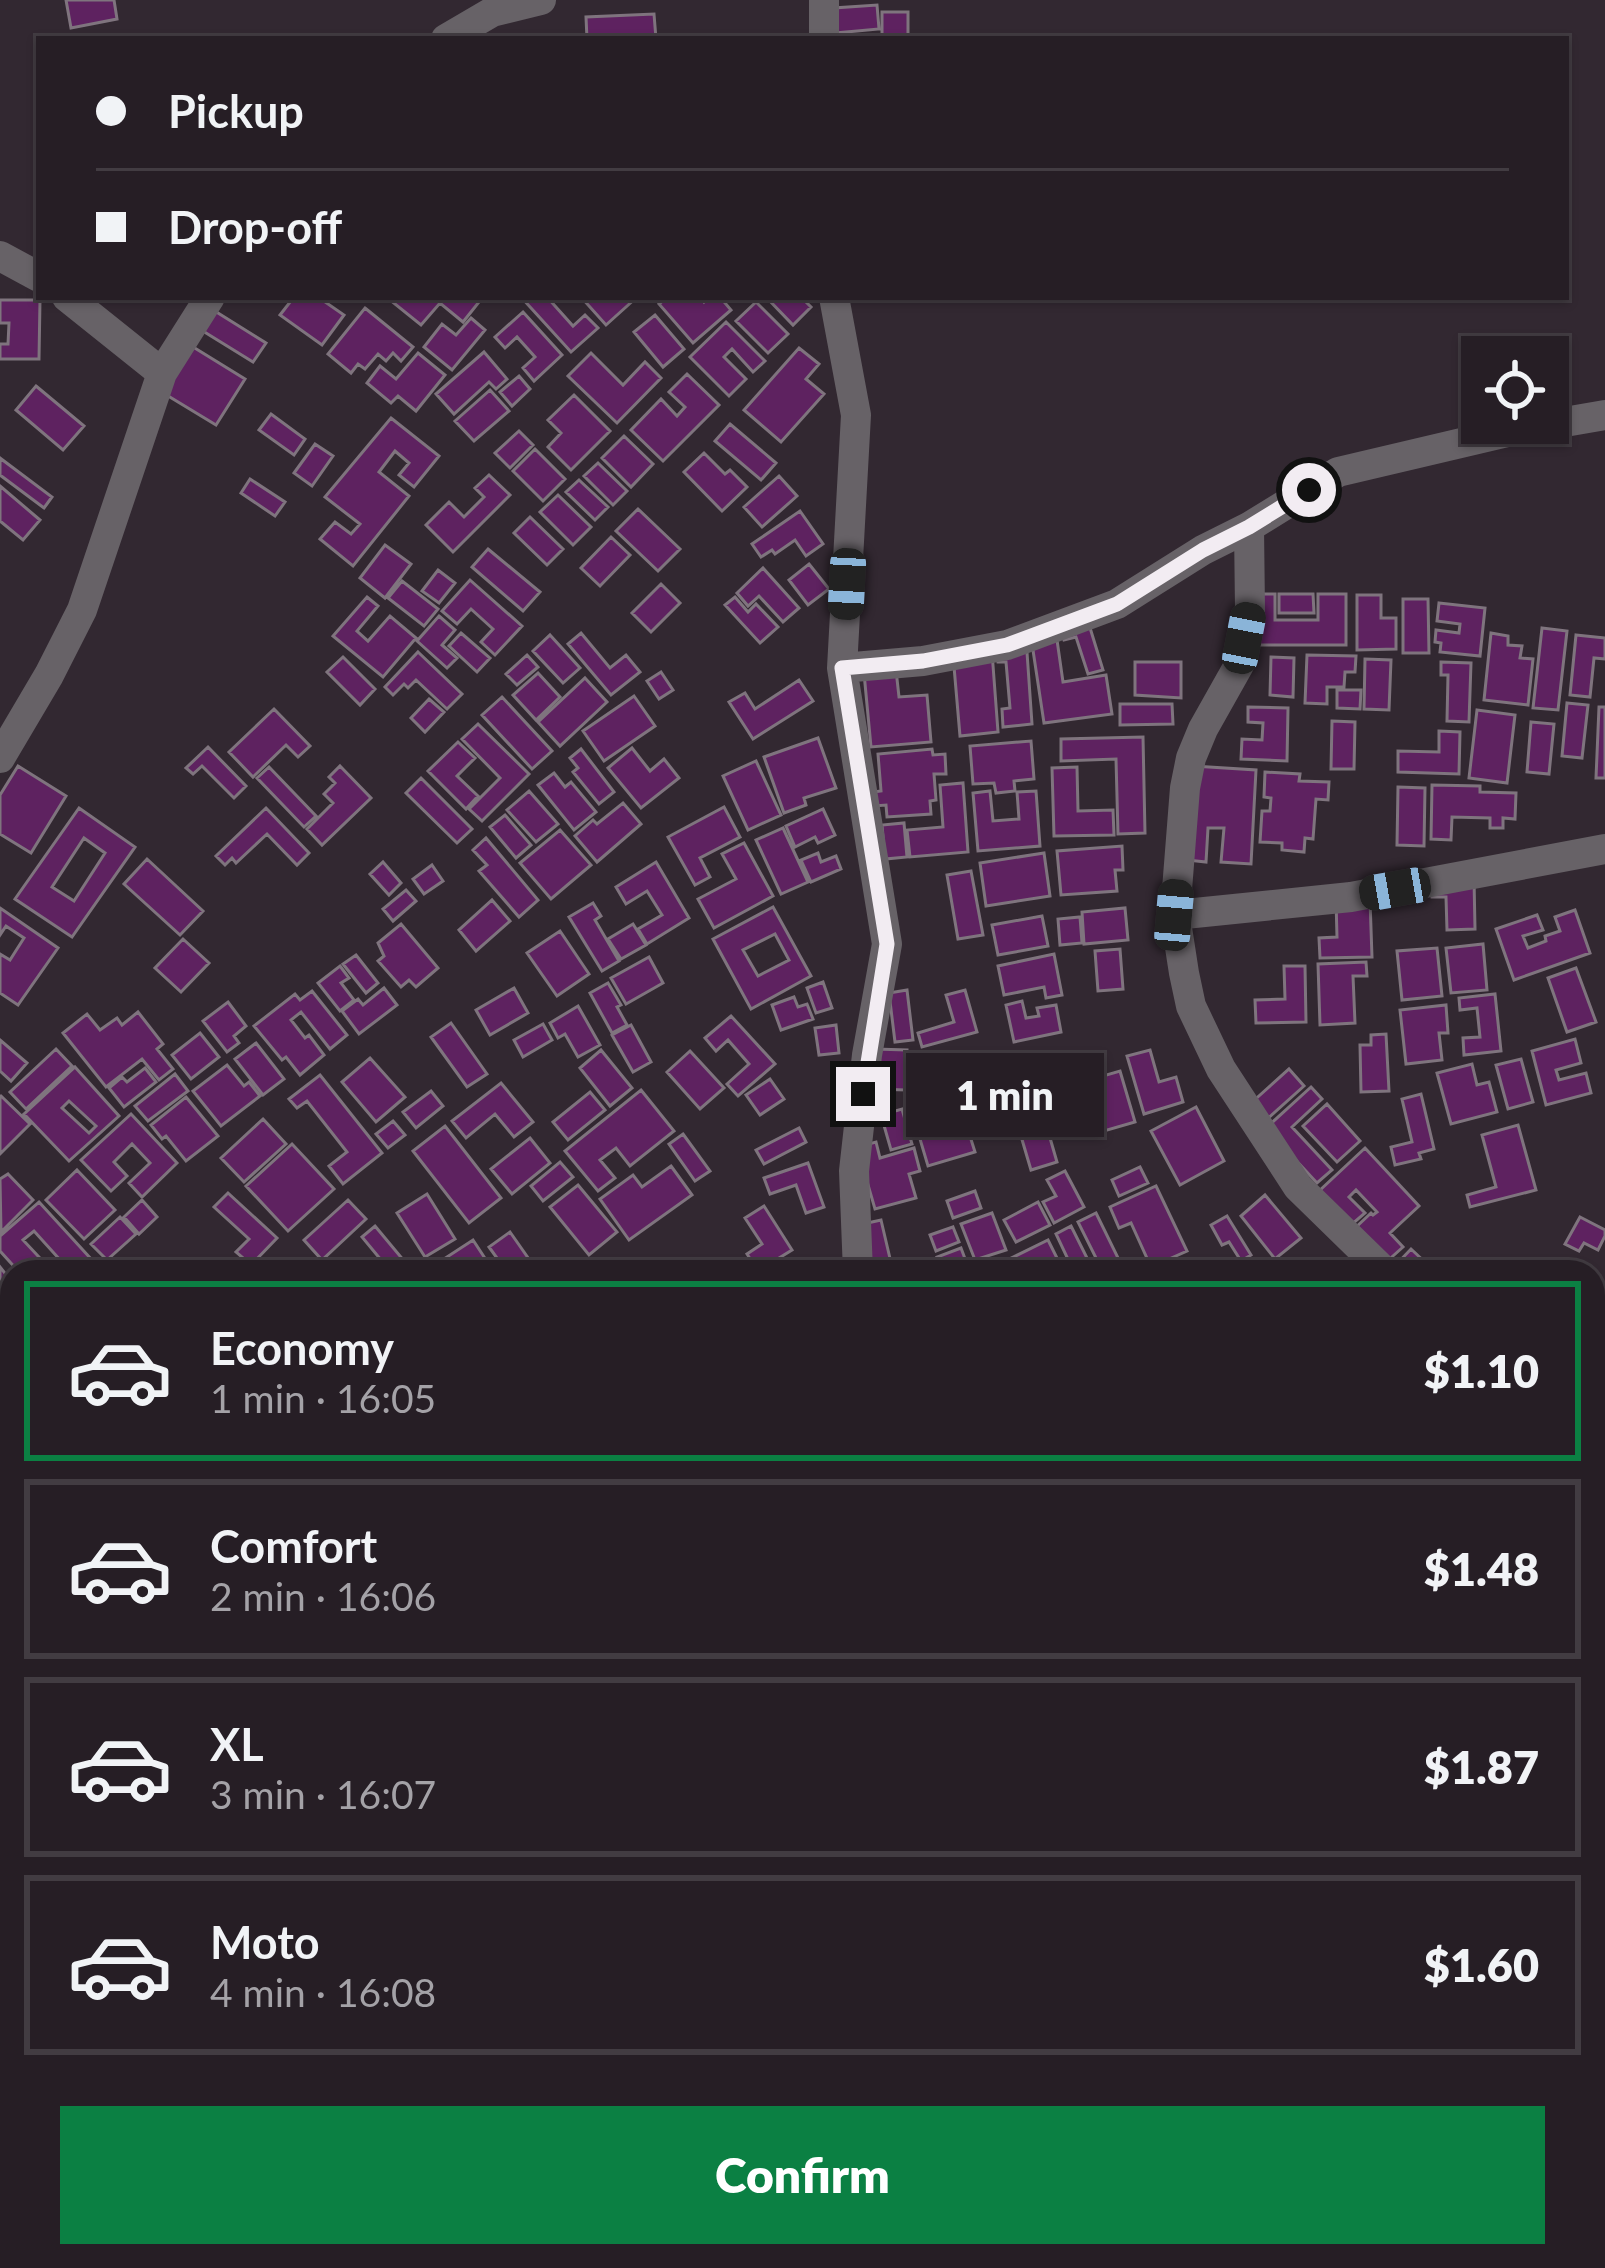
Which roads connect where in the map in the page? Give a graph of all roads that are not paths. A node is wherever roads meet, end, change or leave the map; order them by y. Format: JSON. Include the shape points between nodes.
{"nodes":[{"id":1,"x":541,"y":0,"type":"edge"},
{"id":2,"x":824,"y":0,"type":"edge"},
{"id":3,"x":492,"y":6,"type":"edge"},
{"id":4,"x":450,"y":36,"type":"edge"},
{"id":5,"x":824,"y":36,"type":"edge"},
{"id":6,"x":0,"y":256,"type":"edge"},
{"id":7,"x":36,"y":275,"type":"edge"},
{"id":8,"x":71,"y":300,"type":"edge"},
{"id":9,"x":208,"y":300,"type":"edge"},
{"id":10,"x":835,"y":300,"type":"edge"},
{"id":11,"x":162,"y":373,"type":"junction"},
{"id":12,"x":1605,"y":415,"type":"edge"},
{"id":13,"x":1249,"y":527,"type":"junction"},
{"id":14,"x":842,"y":668,"type":"junction"},
{"id":15,"x":0,"y":758,"type":"edge"},
{"id":16,"x":1605,"y":848,"type":"edge"},
{"id":17,"x":1174,"y":915,"type":"junction"},
{"id":18,"x":858,"y":1260,"type":"edge"},
{"id":19,"x":1373,"y":1260,"type":"edge"}],
"edges":[{"from":1,"to":3,"type":"street"},
{"from":2,"to":5,"type":"street"},
{"from":3,"to":4,"type":"street"},
{"from":6,"to":7,"type":"street"},
{"from":8,"to":11,"type":"street"},
{"from":9,"to":11,"type":"street"},
{"from":10,"to":14,"type":"street","via":[[856,415]]},
{"from":11,"to":15,"type":"street","via":[[82,610]]},
{"from":12,"to":13,"type":"street","via":[[1338,472]]},
{"from":13,"to":14,"type":"street","via":[[1117,604],[1007,645]]},
{"from":13,"to":17,"type":"street","via":[[1250,610],[1239,665],[1191,758]]},
{"from":14,"to":18,"type":"street","via":[[887,944],[854,1171]]},
{"from":16,"to":17,"type":"street","via":[[1351,897]]},
{"from":17,"to":19,"type":"street","via":[[1191,1006],[1221,1069],[1298,1187]]}]}
